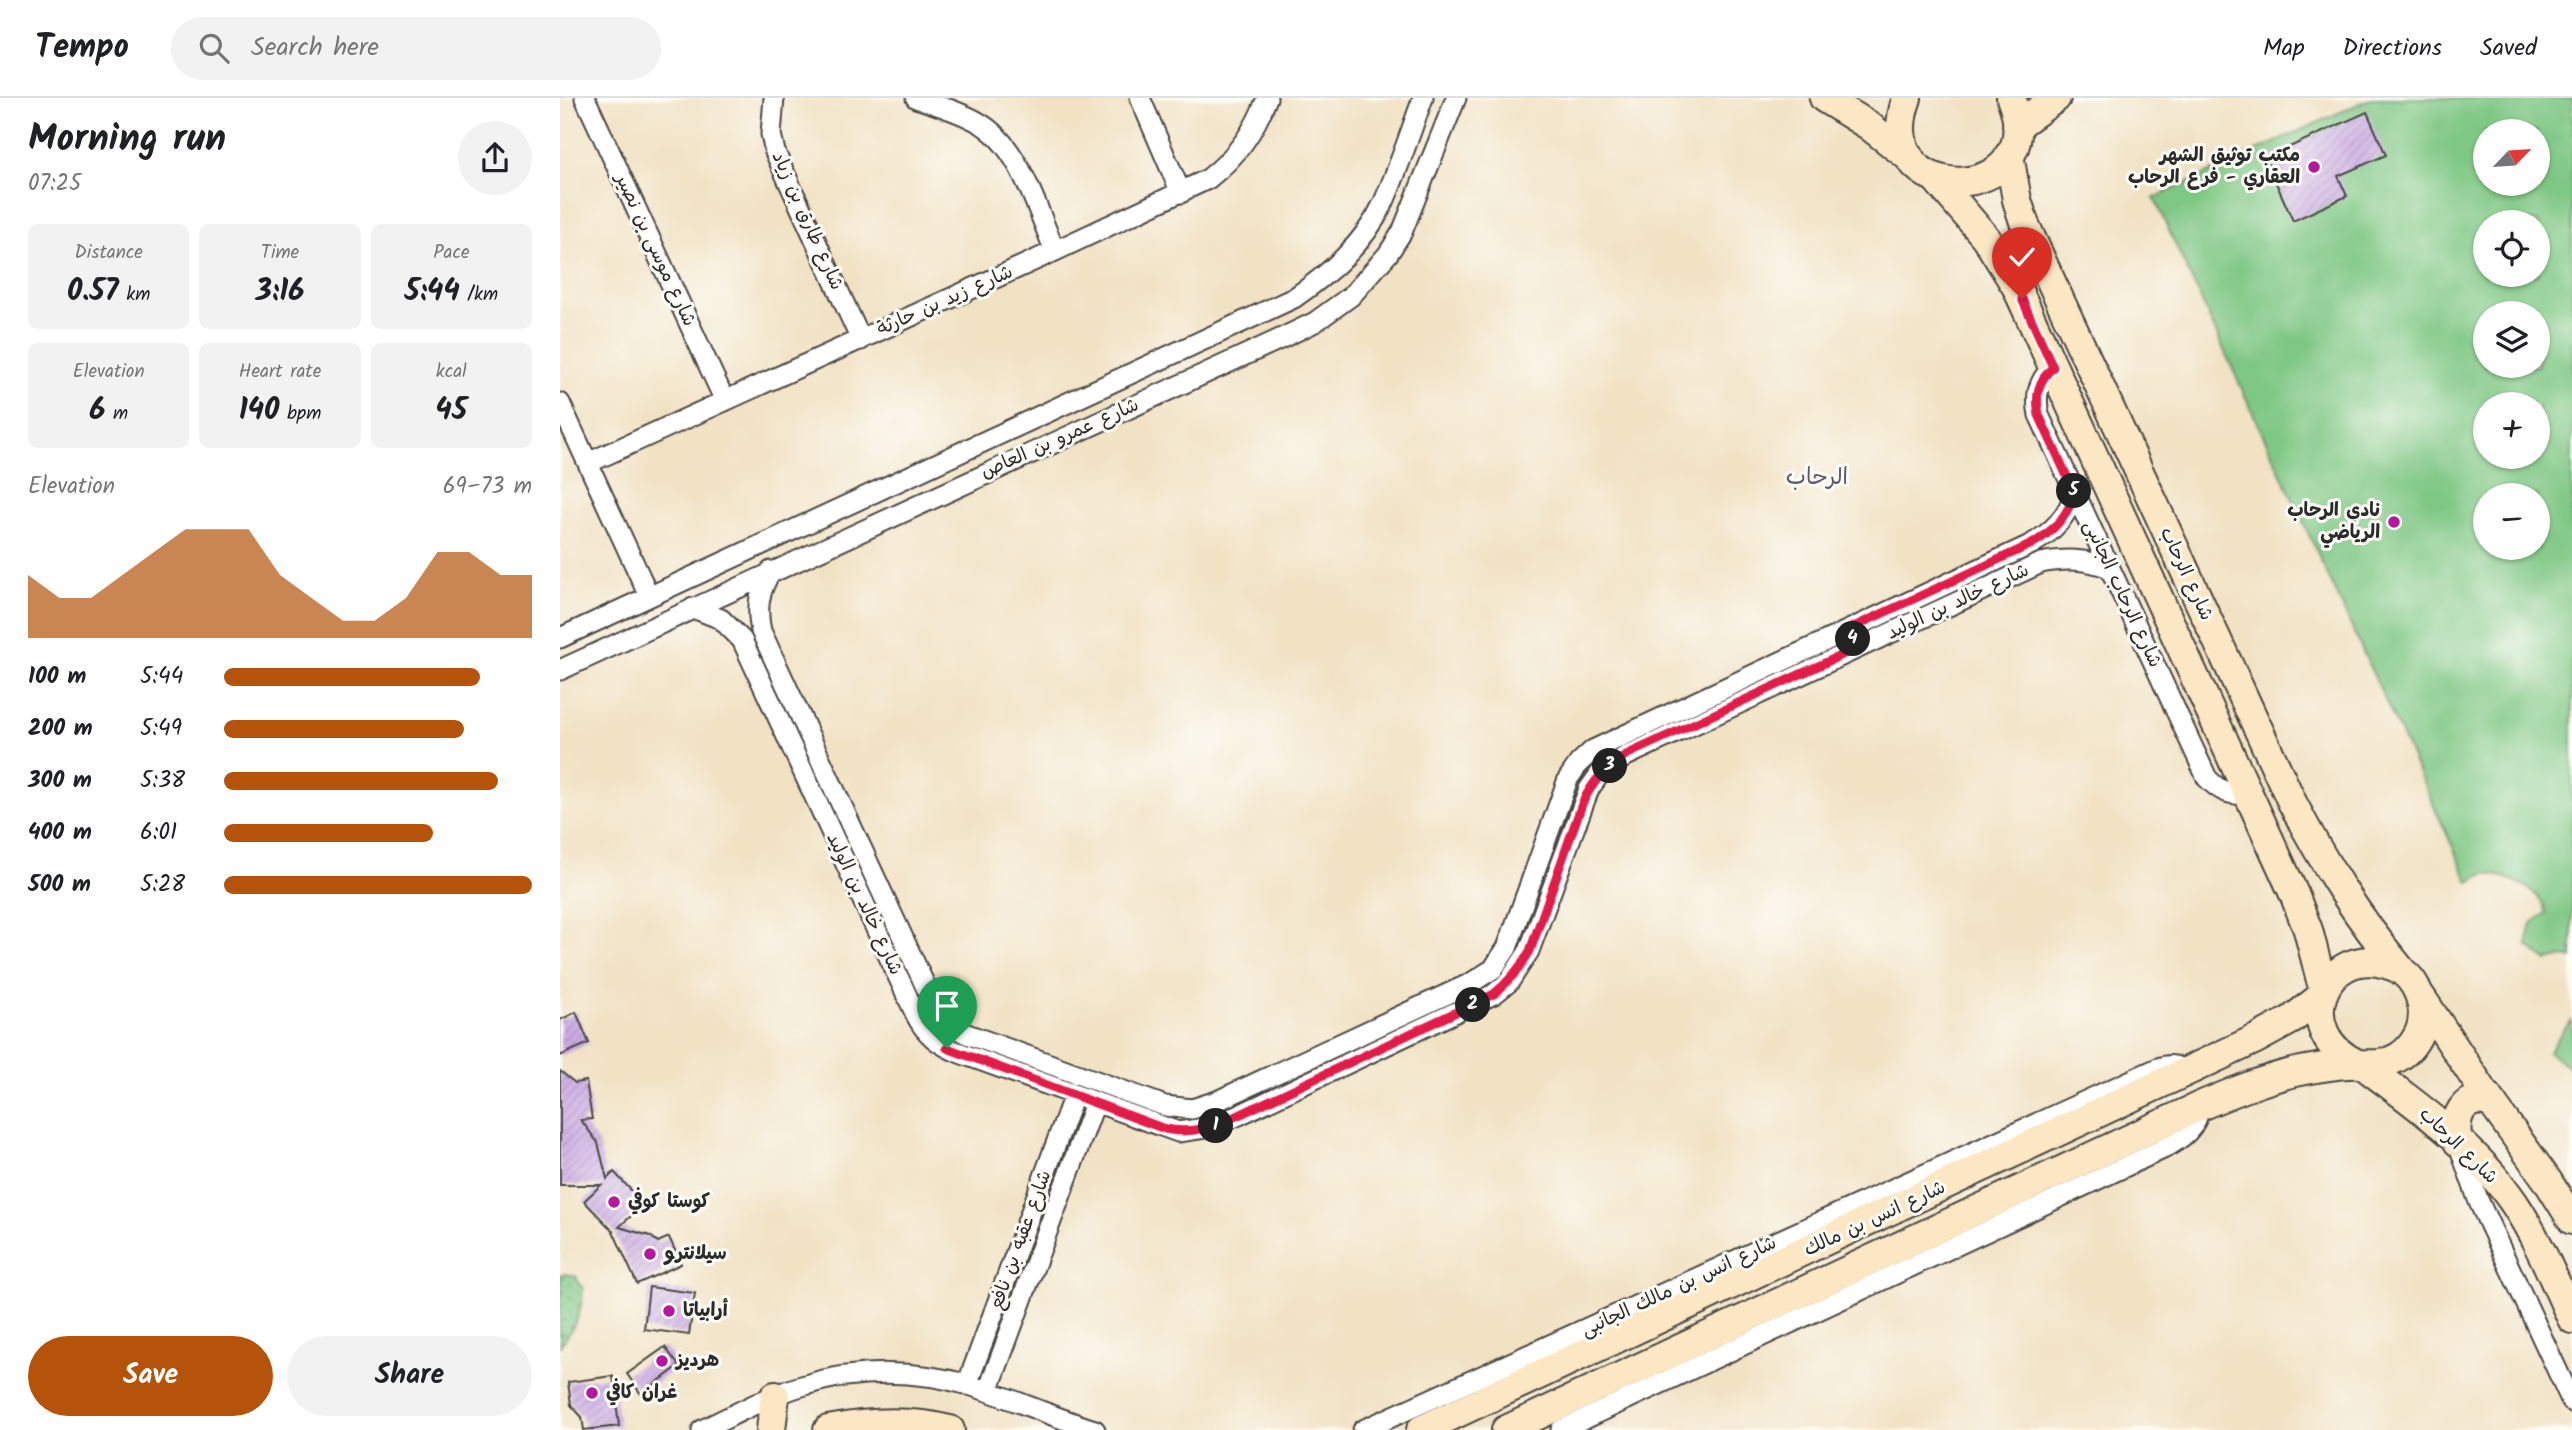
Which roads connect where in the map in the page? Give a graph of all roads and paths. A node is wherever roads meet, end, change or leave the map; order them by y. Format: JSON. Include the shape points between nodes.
{"nodes":[{"id":1,"x":585,"y":98,"type":"edge"},
{"id":2,"x":774,"y":98,"type":"edge"},
{"id":3,"x":916,"y":98,"type":"edge"},
{"id":4,"x":1140,"y":98,"type":"edge"},
{"id":5,"x":1267,"y":98,"type":"edge"},
{"id":6,"x":1423,"y":98,"type":"edge"},
{"id":7,"x":1455,"y":98,"type":"edge"},
{"id":8,"x":1824,"y":98,"type":"edge"},
{"id":9,"x":1907,"y":98,"type":"edge"},
{"id":10,"x":2011,"y":98,"type":"edge"},
{"id":11,"x":2056,"y":98,"type":"edge"},
{"id":12,"x":2017,"y":126,"type":"junction"},
{"id":13,"x":2009,"y":155,"type":"junction"},
{"id":14,"x":1911,"y":158,"type":"junction"},
{"id":15,"x":1936,"y":179,"type":"junction"},
{"id":16,"x":1181,"y":193,"type":"junction"},
{"id":17,"x":1055,"y":251,"type":"junction"},
{"id":18,"x":861,"y":340,"type":"junction"},
{"id":19,"x":2053,"y":367,"type":"junction"},
{"id":20,"x":725,"y":401,"type":"junction"},
{"id":21,"x":560,"y":403,"type":"edge"},
{"id":22,"x":965,"y":450,"type":"junction"},
{"id":23,"x":588,"y":463,"type":"junction"},
{"id":24,"x":930,"y":466,"type":"junction"},
{"id":25,"x":977,"y":477,"type":"junction"},
{"id":26,"x":942,"y":493,"type":"junction"},
{"id":27,"x":2075,"y":494,"type":"junction"},
{"id":28,"x":2110,"y":568,"type":"junction"},
{"id":29,"x":771,"y":571,"type":"junction"},
{"id":30,"x":649,"y":596,"type":"junction"},
{"id":31,"x":693,"y":608,"type":"junction"},
{"id":32,"x":1849,"y":629,"type":"junction"},
{"id":33,"x":560,"y":638,"type":"edge"},
{"id":34,"x":1857,"y":648,"type":"junction"},
{"id":35,"x":560,"y":670,"type":"edge"},
{"id":36,"x":2250,"y":794,"type":"junction"},
{"id":37,"x":2336,"y":882,"type":"junction"},
{"id":38,"x":2297,"y":900,"type":"junction"},
{"id":39,"x":1522,"y":905,"type":"junction"},
{"id":40,"x":1543,"y":914,"type":"junction"},
{"id":41,"x":2412,"y":984,"type":"junction"},
{"id":42,"x":2323,"y":994,"type":"junction"},
{"id":43,"x":2256,"y":1039,"type":"junction"},
{"id":44,"x":1326,"y":1050,"type":"junction"},
{"id":45,"x":2361,"y":1064,"type":"junction"},
{"id":46,"x":1335,"y":1070,"type":"junction"},
{"id":47,"x":2185,"y":1073,"type":"junction"},
{"id":48,"x":2274,"y":1078,"type":"junction"},
{"id":49,"x":1074,"y":1095,"type":"junction"},
{"id":50,"x":1095,"y":1102,"type":"junction"},
{"id":51,"x":2492,"y":1103,"type":"junction"},
{"id":52,"x":2200,"y":1106,"type":"junction"},
{"id":53,"x":2458,"y":1142,"type":"junction"},
{"id":54,"x":2572,"y":1220,"type":"edge"},
{"id":55,"x":2572,"y":1319,"type":"edge"},
{"id":56,"x":967,"y":1385,"type":"junction"},
{"id":57,"x":988,"y":1391,"type":"junction"},
{"id":58,"x":775,"y":1396,"type":"junction"},
{"id":59,"x":2572,"y":1402,"type":"edge"},
{"id":60,"x":702,"y":1430,"type":"edge"},
{"id":61,"x":771,"y":1430,"type":"edge"},
{"id":62,"x":828,"y":1430,"type":"edge"},
{"id":63,"x":950,"y":1430,"type":"edge"},
{"id":64,"x":1095,"y":1430,"type":"edge"},
{"id":65,"x":1363,"y":1430,"type":"edge"},
{"id":66,"x":1421,"y":1430,"type":"edge"},
{"id":67,"x":1506,"y":1430,"type":"edge"},
{"id":68,"x":1560,"y":1430,"type":"edge"}],
"edges":[{"from":1,"to":20,"type":"street","name":"شارع موسى بن نصير"},
{"from":2,"to":18,"type":"street","name":"شارع طارق بن زياد","via":[[771,134],[775,152]]},
{"from":3,"to":17,"type":"street","via":[[978,122],[1003,142]]},
{"from":4,"to":16,"type":"street"},
{"from":5,"to":16,"type":"street","name":"شارع زيد بن حارثة","via":[[1246,142],[1229,162]]},
{"from":6,"to":22,"type":"street","name":"شارع عمرو بن العاص","via":[[1382,206],[1365,233],[1322,279],[1268,311]]},
{"from":7,"to":25,"type":"street","name":"شارع عمرو بن العاص","via":[[1402,232],[1351,296],[1315,322],[1280,339]]},
{"from":8,"to":14,"type":"street","name":"شارع الرحاب"},
{"from":9,"to":14,"type":"street","via":[[1900,116],[1902,138]]},
{"from":10,"to":12,"type":"street"},
{"from":11,"to":12,"type":"street"},
{"from":12,"to":13,"type":"street"},
{"from":13,"to":15,"type":"street","via":[[1999,168],[1969,183]]},
{"from":13,"to":37,"type":"street","name":"شارع الرحاب","via":[[2025,225],[2282,781]]},
{"from":14,"to":15,"type":"street","name":"شارع الرحاب"},
{"from":15,"to":19,"type":"street","name":"شارع الرحاب","via":[[2003,263]]},
{"from":16,"to":17,"type":"street","name":"شارع زيد بن حارثة"},
{"from":17,"to":18,"type":"street","name":"شارع زيد بن حارثة"},
{"from":18,"to":20,"type":"street","name":"شارع زيد بن حارثة"},
{"from":19,"to":27,"type":"street","name":"شارع الرحاب الجانبى","via":[[2044,376],[2036,401]]},
{"from":19,"to":36,"type":"street","name":"شارع الرحاب"},
{"from":20,"to":23,"type":"street","name":"شارع زيد بن حارثة"},
{"from":21,"to":23,"type":"street"},
{"from":22,"to":24,"type":"street","name":"شارع عمرو بن العاص"},
{"from":22,"to":25,"type":"street","via":[[965,466]]},
{"from":23,"to":30,"type":"street"},
{"from":24,"to":26,"type":"street","via":[[940,478]]},
{"from":24,"to":30,"type":"street","name":"شارع عمرو بن العاص"},
{"from":25,"to":26,"type":"street","name":"شارع عمرو بن العاص"},
{"from":26,"to":29,"type":"street","name":"شارع عمرو بن العاص"},
{"from":27,"to":28,"type":"street","name":"شارع الرحاب الجانبى"},
{"from":27,"to":32,"type":"street","name":"شارع خالد بن الوليد","via":[[2064,517],[2047,536]]},
{"from":28,"to":34,"type":"street","name":"شارع خالد بن الوليد","via":[[2076,559],[2041,563]]},
{"from":28,"to":36,"type":"street","name":"شارع الرحاب الجانبى","via":[[2207,778],[2226,793]]},
{"from":29,"to":31,"type":"street","name":"شارع عمرو بن العاص"},
{"from":29,"to":44,"type":"street","name":"شارع خالد بن الوليد","via":[[759,600],[761,631],[929,997],[944,1019],[967,1034],[1178,1109],[1205,1106]]},
{"from":30,"to":33,"type":"street","name":"شارع عمرو بن العاص"},
{"from":31,"to":35,"type":"street","name":"شارع عمرو بن العاص"},
{"from":31,"to":49,"type":"street","name":"شارع خالد بن الوليد","via":[[721,619],[742,640],[921,1025],[947,1048]]},
{"from":32,"to":34,"type":"street"},
{"from":32,"to":39,"type":"street","name":"شارع خالد بن الوليد","via":[[1593,750],[1568,779]]},
{"from":34,"to":40,"type":"street","name":"شارع خالد بن الوليد","via":[[1612,764],[1589,789]]},
{"from":36,"to":38,"type":"street","name":"شارع الرحاب"},
{"from":37,"to":38,"type":"street","via":[[2325,899],[2316,903]]},
{"from":37,"to":41,"type":"street","name":"شارع الرحاب"},
{"from":38,"to":42,"type":"street","name":"شارع الرحاب"},
{"from":39,"to":40,"type":"street"},
{"from":39,"to":44,"type":"street","name":"شارع خالد بن الوليد","via":[[1501,959],[1483,977]]},
{"from":40,"to":46,"type":"street","name":"شارع خالد بن الوليد","via":[[1521,967],[1494,994]]},
{"from":41,"to":42,"type":"street","via":[[2379,962],[2353,964],[2341,971]]},
{"from":41,"to":45,"type":"street","via":[[2423,1021],[2412,1046],[2390,1062]]},
{"from":41,"to":51,"type":"street","name":"شارع الرحاب"},
{"from":42,"to":43,"type":"street","name":"شارع انس بن مالك","via":[[2291,1020]]},
{"from":42,"to":45,"type":"street","via":[[2319,1010],[2325,1038],[2345,1058]]},
{"from":43,"to":47,"type":"street","name":"شارع انس بن مالك"},
{"from":43,"to":48,"type":"street","via":[[2277,1053]]},
{"from":44,"to":46,"type":"street"},
{"from":45,"to":48,"type":"street","name":"شارع انس بن مالك"},
{"from":45,"to":53,"type":"street","name":"شارع الرحاب"},
{"from":46,"to":50,"type":"street","name":"شارع خالد بن الوليد","via":[[1197,1131],[1165,1129]]},
{"from":47,"to":65,"type":"street","name":"شارع انس بن مالك الجانبى","via":[[2173,1066],[2158,1068]]},
{"from":47,"to":66,"type":"street","name":"شارع انس بن مالك"},
{"from":48,"to":52,"type":"street","name":"شارع انس بن مالك"},
{"from":49,"to":50,"type":"street","name":"شارع خالد بن الوليد"},
{"from":49,"to":56,"type":"street","name":"شارع عقبه بن نافع"},
{"from":50,"to":57,"type":"street","name":"شارع عقبه بن نافع"},
{"from":51,"to":53,"type":"street","via":[[2479,1101],[2461,1109],[2455,1122]]},
{"from":51,"to":54,"type":"street","name":"شارع الرحاب"},
{"from":52,"to":67,"type":"street","name":"شارع انس بن مالك"},
{"from":52,"to":68,"type":"street","via":[[2191,1130],[2163,1149]]},
{"from":53,"to":55,"type":"street","name":"شارع الرحاب","via":[[2515,1206]]},
{"from":53,"to":59,"type":"street","via":[[2479,1202]]},
{"from":56,"to":57,"type":"street"},
{"from":56,"to":58,"type":"street","via":[[920,1375],[872,1374],[814,1382]]},
{"from":57,"to":64,"type":"street"},
{"from":58,"to":60,"type":"street"},
{"from":58,"to":61,"type":"street"},
{"from":62,"to":63,"type":"street","via":[[908,1423]]}]}
